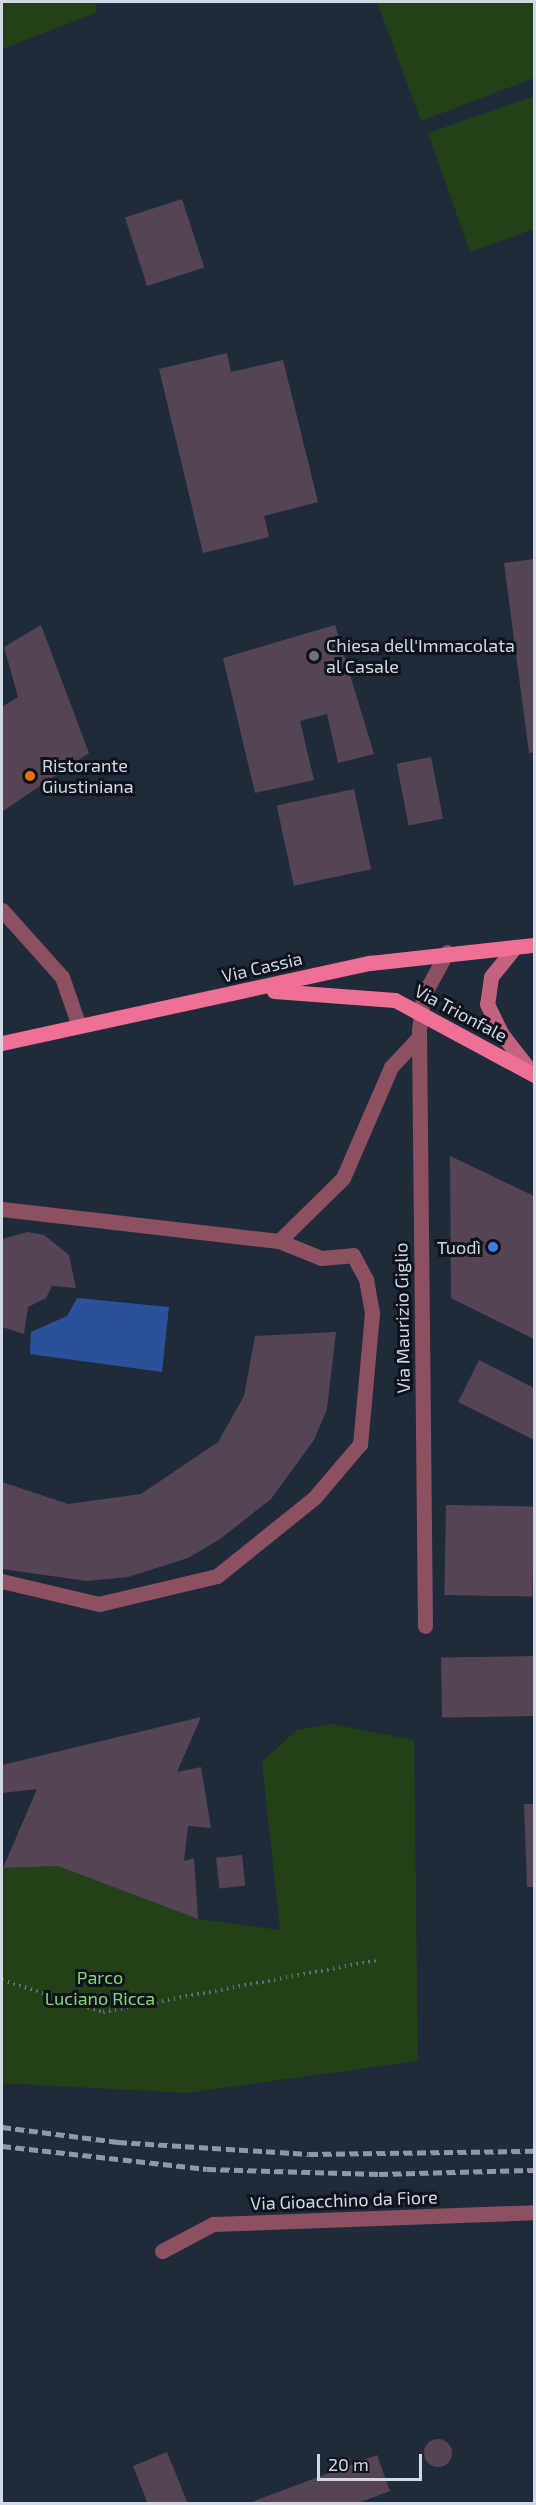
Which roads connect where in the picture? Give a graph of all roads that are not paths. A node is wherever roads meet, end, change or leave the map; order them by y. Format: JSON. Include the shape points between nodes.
{"nodes":[{"id":1,"x":2,"y":910,"type":"edge"},
{"id":2,"x":534,"y":945,"type":"edge"},
{"id":3,"x":515,"y":947,"type":"junction"},
{"id":4,"x":447,"y":952,"type":"junction"},
{"id":5,"x":259,"y":990,"type":"junction"},
{"id":6,"x":420,"y":1010,"type":"junction"},
{"id":7,"x":79,"y":1026,"type":"junction"},
{"id":8,"x":419,"y":1037,"type":"junction"},
{"id":9,"x":2,"y":1043,"type":"edge"},
{"id":10,"x":534,"y":1074,"type":"edge"},
{"id":11,"x":2,"y":1209,"type":"edge"},
{"id":12,"x":279,"y":1241,"type":"junction"},
{"id":13,"x":2,"y":1581,"type":"edge"},
{"id":14,"x":425,"y":1626,"type":"dead end"},
{"id":15,"x":534,"y":2212,"type":"edge"},
{"id":16,"x":162,"y":2251,"type":"dead end"}],
"edges":[{"from":1,"to":7,"type":"street","via":[[62,977]]},
{"from":2,"to":3,"type":"main road","name":"Via Cassia"},
{"from":3,"to":4,"type":"main road","name":"Via Cassia"},
{"from":3,"to":10,"type":"street","name":"Via Trionfale","via":[[491,977],[487,1004],[501,1034]]},
{"from":4,"to":5,"type":"main road","name":"Via Cassia","via":[[361,964]]},
{"from":4,"to":6,"type":"street"},
{"from":5,"to":6,"type":"main road","name":"Via Trionfale","via":[[383,998]]},
{"from":5,"to":7,"type":"main road","name":"Via Cassia"},
{"from":6,"to":8,"type":"street","name":"Via Maurizio Giglio"},
{"from":6,"to":10,"type":"main road","name":"Via Trionfale"},
{"from":7,"to":9,"type":"main road","name":"Via Cassia"},
{"from":8,"to":12,"type":"street","via":[[391,1067],[343,1178]]},
{"from":8,"to":14,"type":"street","name":"Via Maurizio Giglio"},
{"from":11,"to":12,"type":"street"},
{"from":12,"to":13,"type":"street","via":[[321,1258],[353,1256],[366,1279],[372,1313],[360,1444],[314,1498],[217,1576],[99,1604]]},
{"from":15,"to":16,"type":"street","name":"Via Gioacchino da Fiore","via":[[213,2224]]}]}
